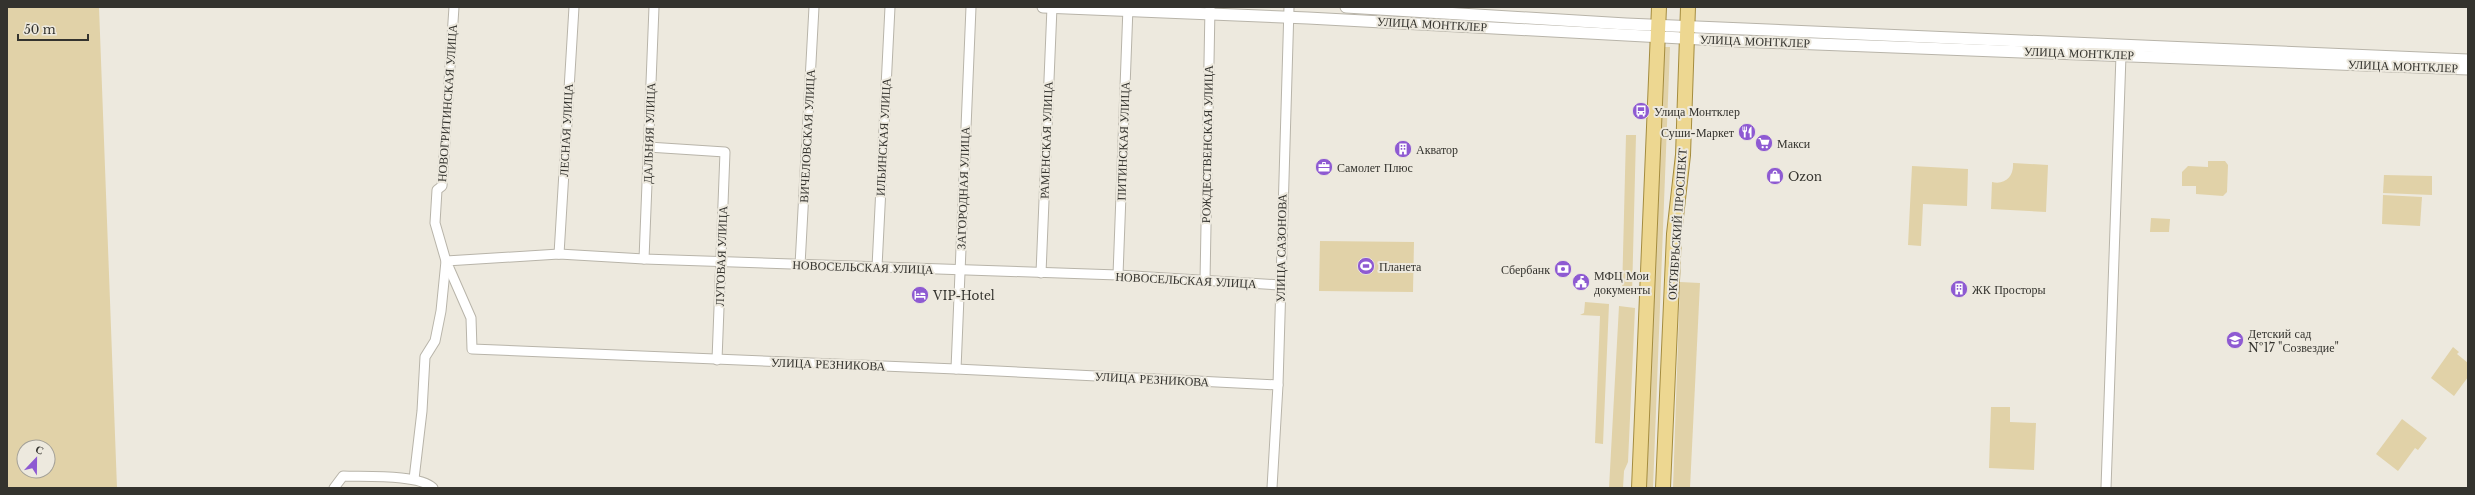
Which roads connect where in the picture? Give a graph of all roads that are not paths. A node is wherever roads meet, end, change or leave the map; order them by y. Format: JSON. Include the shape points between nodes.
{"nodes":[{"id":1,"x":454,"y":7,"type":"edge"},
{"id":2,"x":574,"y":7,"type":"edge"},
{"id":3,"x":654,"y":7,"type":"edge"},
{"id":4,"x":814,"y":7,"type":"edge"},
{"id":5,"x":890,"y":7,"type":"edge"},
{"id":6,"x":971,"y":7,"type":"edge"},
{"id":7,"x":1043,"y":7,"type":"edge"},
{"id":8,"x":1052,"y":7,"type":"edge"},
{"id":9,"x":1346,"y":7,"type":"edge"},
{"id":10,"x":1659,"y":7,"type":"edge"},
{"id":11,"x":1688,"y":7,"type":"edge"},
{"id":12,"x":1128,"y":9,"type":"edge"},
{"id":13,"x":1210,"y":10,"type":"edge"},
{"id":14,"x":1289,"y":12,"type":"edge"},
{"id":15,"x":1658,"y":30,"type":"junction"},
{"id":16,"x":1688,"y":32,"type":"junction"},
{"id":17,"x":2121,"y":55,"type":"junction"},
{"id":18,"x":2468,"y":60,"type":"edge"},
{"id":19,"x":2468,"y":69,"type":"edge"},
{"id":20,"x":648,"y":147,"type":"junction"},
{"id":21,"x":559,"y":254,"type":"junction"},
{"id":22,"x":644,"y":259,"type":"junction"},
{"id":23,"x":446,"y":261,"type":"junction"},
{"id":24,"x":721,"y":262,"type":"junction"},
{"id":25,"x":800,"y":265,"type":"junction"},
{"id":26,"x":877,"y":267,"type":"junction"},
{"id":27,"x":960,"y":270,"type":"junction"},
{"id":28,"x":1041,"y":273,"type":"junction"},
{"id":29,"x":1118,"y":275,"type":"junction"},
{"id":30,"x":1205,"y":280,"type":"junction"},
{"id":31,"x":1280,"y":285,"type":"junction"},
{"id":32,"x":717,"y":360,"type":"junction"},
{"id":33,"x":956,"y":369,"type":"junction"},
{"id":34,"x":1278,"y":385,"type":"junction"},
{"id":35,"x":414,"y":479,"type":"junction"},
{"id":36,"x":430,"y":486,"type":"edge"},
{"id":37,"x":334,"y":488,"type":"edge"},
{"id":38,"x":1272,"y":488,"type":"edge"},
{"id":39,"x":1639,"y":488,"type":"edge"},
{"id":40,"x":1663,"y":488,"type":"edge"},
{"id":41,"x":2106,"y":488,"type":"edge"}],
"edges":[{"from":1,"to":23,"type":"street","name":"НОВОГРИТИНСКАЯ УЛИЦА","via":[[442,186],[437,190],[435,223]]},
{"from":2,"to":21,"type":"street","name":"ЛЕСНАЯ УЛИЦА"},
{"from":3,"to":20,"type":"street","name":"ДАЛЬНЯЯ УЛИЦА"},
{"from":4,"to":25,"type":"street","name":"ВИЧЕЛОВСКАЯ УЛИЦА"},
{"from":5,"to":26,"type":"street","name":"ИЛЬИНСКАЯ УЛИЦА"},
{"from":6,"to":27,"type":"street","name":"ЗАГОРОДНАЯ УЛИЦА"},
{"from":7,"to":8,"type":"street","name":"УЛИЦА МОНТКЛЕР"},
{"from":8,"to":12,"type":"street","name":"УЛИЦА МОНТКЛЕР"},
{"from":8,"to":28,"type":"street","name":"РАМЕНСКАЯ УЛИЦА"},
{"from":9,"to":15,"type":"street","name":"УЛИЦА МОНТКЛЕР"},
{"from":10,"to":15,"type":"main road"},
{"from":11,"to":16,"type":"main road","name":"ОКТЯБРЬСКИЙ ПРОСПЕКТ"},
{"from":12,"to":13,"type":"street","name":"УЛИЦА МОНТКЛЕР"},
{"from":12,"to":29,"type":"street","name":"ПИТИНСКАЯ УЛИЦА"},
{"from":13,"to":14,"type":"street","name":"УЛИЦА МОНТКЛЕР"},
{"from":13,"to":30,"type":"street","name":"РОЖДЕСТВЕНСКАЯ УЛИЦА"},
{"from":14,"to":15,"type":"street","name":"УЛИЦА МОНТКЛЕР"},
{"from":14,"to":31,"type":"street","name":"УЛИЦА САЗОНОВА"},
{"from":15,"to":16,"type":"street","name":"УЛИЦА МОНТКЛЕР"},
{"from":15,"to":39,"type":"main road"},
{"from":16,"to":17,"type":"street","name":"УЛИЦА МОНТКЛЕР"},
{"from":16,"to":18,"type":"street","name":"УЛИЦА МОНТКЛЕР"},
{"from":16,"to":40,"type":"main road","name":"ОКТЯБРЬСКИЙ ПРОСПЕКТ","via":[[1682,156],[1674,234]]},
{"from":17,"to":19,"type":"street","name":"УЛИЦА МОНТКЛЕР"},
{"from":17,"to":41,"type":"street"},
{"from":20,"to":22,"type":"street","name":"ДАЛЬНЯЯ УЛИЦА"},
{"from":20,"to":24,"type":"street","name":"ЛУГОВАЯ УЛИЦА","via":[[726,152]]},
{"from":21,"to":22,"type":"street","name":"НОВОСЕЛЬСКАЯ УЛИЦА"},
{"from":21,"to":23,"type":"street","name":"НОВОСЕЛЬСКАЯ УЛИЦА"},
{"from":22,"to":24,"type":"street","name":"НОВОСЕЛЬСКАЯ УЛИЦА"},
{"from":23,"to":32,"type":"street","name":"УЛИЦА РЕЗНИКОВА","via":[[471,318],[472,349]]},
{"from":23,"to":35,"type":"street","name":"НОВОГРИТИНСКАЯ УЛИЦА","via":[[435,341],[425,357]]},
{"from":24,"to":25,"type":"street","name":"НОВОСЕЛЬСКАЯ УЛИЦА"},
{"from":24,"to":32,"type":"street","name":"ЛУГОВАЯ УЛИЦА"},
{"from":25,"to":26,"type":"street","name":"НОВОСЕЛЬСКАЯ УЛИЦА"},
{"from":26,"to":27,"type":"street","name":"НОВОСЕЛЬСКАЯ УЛИЦА"},
{"from":27,"to":28,"type":"street","name":"НОВОСЕЛЬСКАЯ УЛИЦА"},
{"from":27,"to":33,"type":"street","name":"ЗАГОРОДНАЯ УЛИЦА"},
{"from":28,"to":29,"type":"street","name":"НОВОСЕЛЬСКАЯ УЛИЦА"},
{"from":29,"to":30,"type":"street","name":"НОВОСЕЛЬСКАЯ УЛИЦА"},
{"from":30,"to":31,"type":"street","name":"НОВОСЕЛЬСКАЯ УЛИЦА"},
{"from":31,"to":34,"type":"street","name":"УЛИЦА САЗОНОВА"},
{"from":32,"to":33,"type":"street","name":"УЛИЦА РЕЗНИКОВА"},
{"from":33,"to":34,"type":"street","name":"УЛИЦА РЕЗНИКОВА"},
{"from":34,"to":38,"type":"street","name":"УЛИЦА САЗОНОВА"},
{"from":35,"to":36,"type":"street"},
{"from":35,"to":37,"type":"street","via":[[343,476]]}]}
